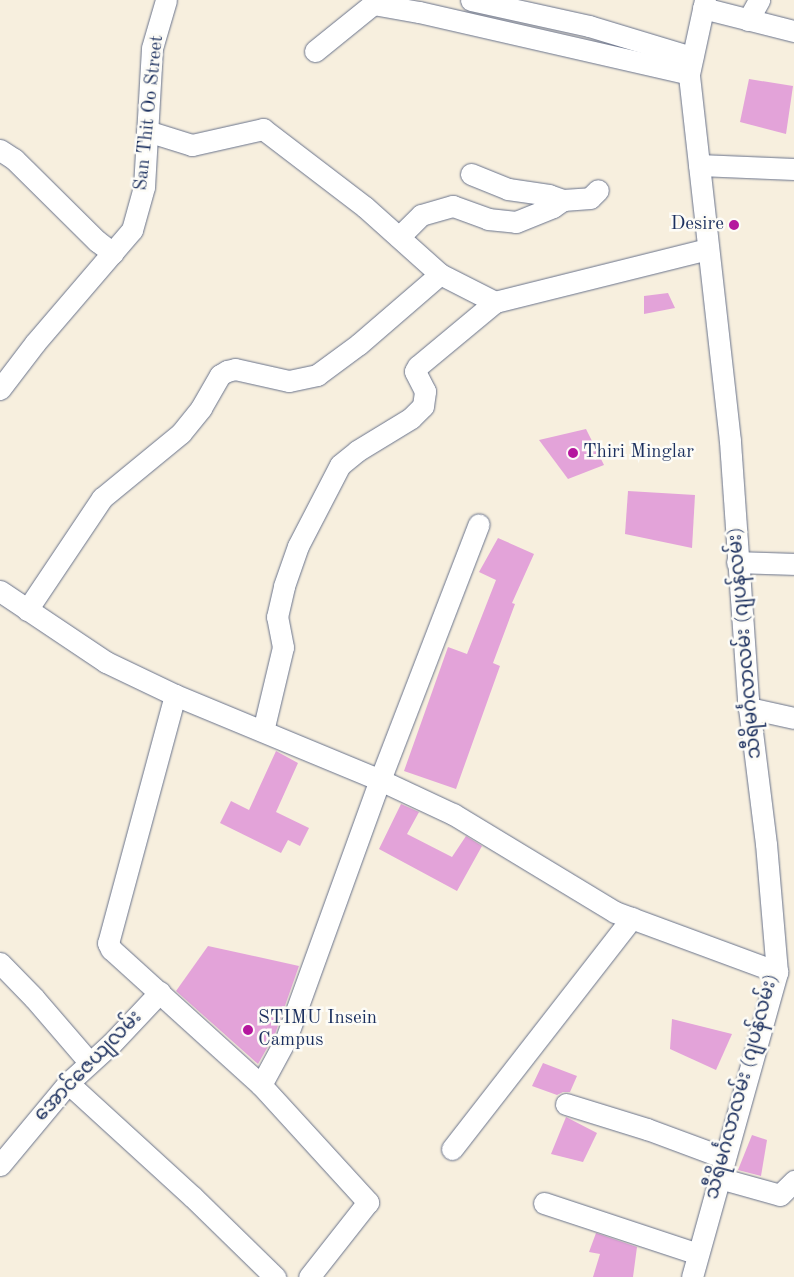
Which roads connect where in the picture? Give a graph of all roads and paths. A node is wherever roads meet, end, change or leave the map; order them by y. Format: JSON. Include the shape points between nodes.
{"nodes":[{"id":1,"x":166,"y":0,"type":"edge"},
{"id":2,"x":471,"y":0,"type":"edge"},
{"id":3,"x":759,"y":0,"type":"edge"},
{"id":4,"x":704,"y":4,"type":"edge"},
{"id":5,"x":748,"y":20,"type":"junction"},
{"id":6,"x":794,"y":32,"type":"edge"},
{"id":7,"x":315,"y":51,"type":"dead end"},
{"id":8,"x":691,"y":66,"type":"junction"},
{"id":9,"x":147,"y":132,"type":"junction"},
{"id":10,"x":0,"y":150,"type":"edge"},
{"id":11,"x":699,"y":165,"type":"junction"},
{"id":12,"x":794,"y":170,"type":"edge"},
{"id":13,"x":471,"y":174,"type":"dead end"},
{"id":14,"x":598,"y":190,"type":"dead end"},
{"id":15,"x":562,"y":200,"type":"junction"},
{"id":16,"x":399,"y":237,"type":"junction"},
{"id":17,"x":708,"y":249,"type":"junction"},
{"id":18,"x":113,"y":253,"type":"junction"},
{"id":19,"x":440,"y":274,"type":"junction"},
{"id":20,"x":495,"y":302,"type":"junction"},
{"id":21,"x":0,"y":389,"type":"edge"},
{"id":22,"x":480,"y":524,"type":"dead end"},
{"id":23,"x":737,"y":562,"type":"junction"},
{"id":24,"x":794,"y":564,"type":"edge"},
{"id":25,"x":0,"y":591,"type":"edge"},
{"id":26,"x":27,"y":610,"type":"junction"},
{"id":27,"x":175,"y":694,"type":"junction"},
{"id":28,"x":749,"y":708,"type":"junction"},
{"id":29,"x":794,"y":718,"type":"edge"},
{"id":30,"x":263,"y":731,"type":"junction"},
{"id":31,"x":380,"y":780,"type":"junction"},
{"id":32,"x":632,"y":918,"type":"junction"},
{"id":33,"x":0,"y":963,"type":"edge"},
{"id":34,"x":777,"y":972,"type":"junction"},
{"id":35,"x":160,"y":992,"type":"junction"},
{"id":36,"x":89,"y":1062,"type":"junction"},
{"id":37,"x":68,"y":1083,"type":"junction"},
{"id":38,"x":261,"y":1085,"type":"junction"},
{"id":39,"x":566,"y":1104,"type":"dead end"},
{"id":40,"x":452,"y":1149,"type":"dead end"},
{"id":41,"x":725,"y":1158,"type":"junction"},
{"id":42,"x":0,"y":1165,"type":"edge"},
{"id":43,"x":719,"y":1178,"type":"junction"},
{"id":44,"x":794,"y":1181,"type":"edge"},
{"id":45,"x":544,"y":1203,"type":"dead end"},
{"id":46,"x":698,"y":1254,"type":"junction"},
{"id":47,"x":275,"y":1277,"type":"edge"},
{"id":48,"x":310,"y":1277,"type":"edge"},
{"id":49,"x":692,"y":1277,"type":"edge"}],
"edges":[{"from":1,"to":9,"type":"street","name":"San Thit Oo Street","via":[[152,48]]},
{"from":2,"to":8,"type":"street","via":[[589,26]]},
{"from":3,"to":5,"type":"street"},
{"from":4,"to":5,"type":"street"},
{"from":4,"to":8,"type":"street","name":"သီရိမင်္ဂလာလမ်း (ဂျပန်လမ်း)"},
{"from":5,"to":6,"type":"street"},
{"from":7,"to":8,"type":"street","via":[[373,4]]},
{"from":8,"to":11,"type":"street","name":"သီရိမင်္ဂလာလမ်း (ဂျပန်လမ်း)"},
{"from":9,"to":16,"type":"street","via":[[192,146],[263,128]]},
{"from":9,"to":18,"type":"street","name":"San Thit Oo Street","via":[[144,187],[132,230]]},
{"from":10,"to":18,"type":"street"},
{"from":11,"to":12,"type":"street"},
{"from":11,"to":17,"type":"street","name":"သီရိမင်္ဂလာလမ်း (ဂျပန်လမ်း)"},
{"from":13,"to":15,"type":"street","via":[[508,189]]},
{"from":14,"to":15,"type":"street","via":[[590,198]]},
{"from":15,"to":16,"type":"street","via":[[516,222],[488,219],[453,206],[421,214]]},
{"from":16,"to":19,"type":"street"},
{"from":17,"to":20,"type":"street"},
{"from":17,"to":23,"type":"street","name":"သီရိမင်္ဂလာလမ်း (ဂျပန်လမ်း)","via":[[730,441]]},
{"from":18,"to":21,"type":"street","name":"San Thit Oo Street"},
{"from":19,"to":20,"type":"street"},
{"from":19,"to":26,"type":"street","via":[[359,344],[317,374],[290,381],[235,369],[220,375],[201,408],[181,433],[102,498]]},
{"from":20,"to":30,"type":"street","via":[[418,366],[415,371],[425,391],[423,406],[340,465],[298,546],[284,586],[277,617],[283,647]]},
{"from":22,"to":31,"type":"street"},
{"from":23,"to":24,"type":"street"},
{"from":23,"to":28,"type":"street","name":"သီရိမင်္ဂလာလမ်း (ဂျပန်လမ်း)"},
{"from":25,"to":26,"type":"street"},
{"from":26,"to":27,"type":"street","via":[[106,662]]},
{"from":27,"to":30,"type":"street"},
{"from":27,"to":35,"type":"street","via":[[108,943]]},
{"from":28,"to":29,"type":"street"},
{"from":28,"to":34,"type":"street","name":"သီရိမင်္ဂလာလမ်း (ဂျပန်လမ်း)","via":[[766,844]]},
{"from":30,"to":31,"type":"street"},
{"from":31,"to":32,"type":"street","via":[[453,814],[615,912]]},
{"from":31,"to":38,"type":"street","via":[[286,1040]]},
{"from":32,"to":34,"type":"street"},
{"from":32,"to":40,"type":"street"},
{"from":33,"to":36,"type":"street"},
{"from":34,"to":41,"type":"street","name":"သီရိမင်္ဂလာလမ်း (ဂျပန်လမ်း)"},
{"from":35,"to":36,"type":"street","name":"အောင်ဇေယျလမ်း","via":[[112,1043]]},
{"from":35,"to":38,"type":"street"},
{"from":36,"to":37,"type":"street","name":"အောင်ဇေယျလမ်း"},
{"from":37,"to":42,"type":"street","name":"အောင်ဇေယျလမ်း"},
{"from":37,"to":47,"type":"street"},
{"from":38,"to":48,"type":"street","via":[[368,1202]]},
{"from":39,"to":41,"type":"street"},
{"from":41,"to":43,"type":"street","name":"သီရိမင်္ဂလာလမ်း (ဂျပန်လမ်း)"},
{"from":43,"to":44,"type":"street","via":[[780,1195]]},
{"from":43,"to":46,"type":"street","name":"သီရိမင်္ဂလာလမ်း (ဂျပန်လမ်း)"},
{"from":45,"to":46,"type":"street"},
{"from":46,"to":49,"type":"street","name":"သီရိမင်္ဂလာလမ်း (ဂျပန်လမ်း)"}]}
